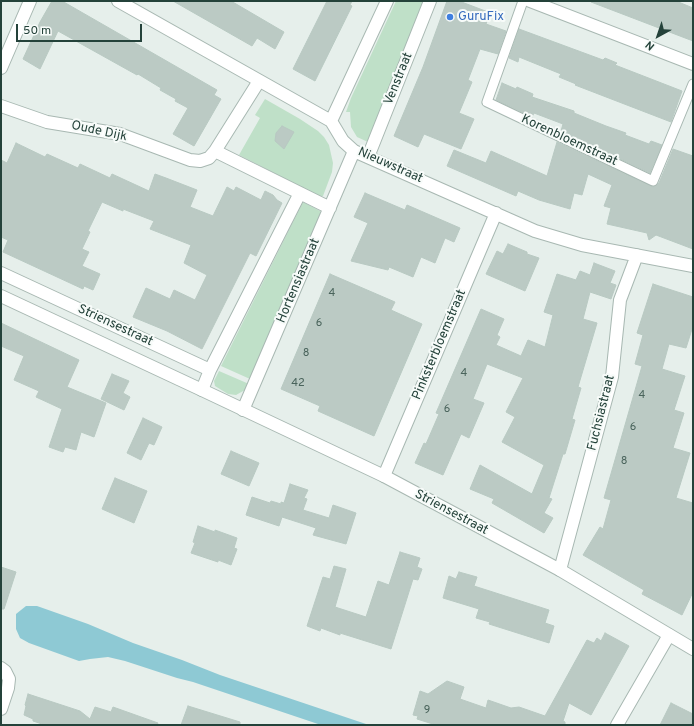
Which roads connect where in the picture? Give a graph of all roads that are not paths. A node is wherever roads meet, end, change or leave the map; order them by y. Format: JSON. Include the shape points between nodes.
{"nodes":[{"id":1,"x":30,"y":1,"type":"edge"},
{"id":2,"x":118,"y":1,"type":"edge"},
{"id":3,"x":387,"y":1,"type":"edge"},
{"id":4,"x":430,"y":1,"type":"edge"},
{"id":5,"x":523,"y":1,"type":"edge"},
{"id":6,"x":530,"y":1,"type":"edge"},
{"id":7,"x":693,"y":64,"type":"edge"},
{"id":8,"x":1,"y":68,"type":"edge"},
{"id":9,"x":259,"y":81,"type":"junction"},
{"id":10,"x":693,"y":84,"type":"edge"},
{"id":11,"x":1,"y":106,"type":"edge"},
{"id":12,"x":331,"y":122,"type":"junction"},
{"id":13,"x":215,"y":151,"type":"junction"},
{"id":14,"x":354,"y":151,"type":"junction"},
{"id":15,"x":368,"y":157,"type":"junction"},
{"id":16,"x":300,"y":193,"type":"junction"},
{"id":17,"x":330,"y":208,"type":"junction"},
{"id":18,"x":496,"y":213,"type":"junction"},
{"id":19,"x":637,"y":255,"type":"junction"},
{"id":20,"x":693,"y":266,"type":"edge"},
{"id":21,"x":1,"y":273,"type":"edge"},
{"id":22,"x":1,"y":296,"type":"edge"},
{"id":23,"x":210,"y":370,"type":"junction"},
{"id":24,"x":202,"y":390,"type":"junction"},
{"id":25,"x":243,"y":410,"type":"junction"},
{"id":26,"x":384,"y":476,"type":"junction"},
{"id":27,"x":560,"y":570,"type":"junction"},
{"id":28,"x":669,"y":635,"type":"junction"},
{"id":29,"x":693,"y":649,"type":"edge"},
{"id":30,"x":3,"y":670,"type":"edge"},
{"id":31,"x":1,"y":709,"type":"edge"},
{"id":32,"x":617,"y":725,"type":"edge"}],
"edges":[{"from":1,"to":8,"type":"street"},
{"from":2,"to":9,"type":"street","name":"Nieuwstraat"},
{"from":3,"to":12,"type":"street"},
{"from":4,"to":15,"type":"street","name":"Venstraat"},
{"from":5,"to":10,"type":"lane","name":"Korenbloemstraat","via":[[487,102],[653,181]]},
{"from":6,"to":7,"type":"street"},
{"from":9,"to":12,"type":"street","name":"Nieuwstraat"},
{"from":9,"to":13,"type":"street","name":"Oude Dijk"},
{"from":11,"to":13,"type":"street","name":"Oude Dijk","via":[[47,122],[120,134],[190,160],[200,161],[209,158]]},
{"from":12,"to":14,"type":"street","name":"Nieuwstraat","via":[[343,141]]},
{"from":13,"to":16,"type":"street"},
{"from":14,"to":15,"type":"street","name":"Nieuwstraat"},
{"from":14,"to":17,"type":"street","name":"Hortensiastraat"},
{"from":15,"to":18,"type":"street","name":"Nieuwstraat"},
{"from":16,"to":17,"type":"street"},
{"from":16,"to":23,"type":"street"},
{"from":17,"to":25,"type":"street","name":"Hortensiastraat"},
{"from":18,"to":19,"type":"street","name":"Nieuwstraat","via":[[535,231],[582,245]]},
{"from":18,"to":26,"type":"street","name":"Pinksterbloemstraat"},
{"from":19,"to":20,"type":"street","name":"Nieuwstraat"},
{"from":19,"to":27,"type":"street","name":"Fuchsiastraat","via":[[620,300],[612,377]]},
{"from":21,"to":23,"type":"street","name":"Striensestraat"},
{"from":22,"to":24,"type":"street","name":"Striensestraat"},
{"from":23,"to":24,"type":"street"},
{"from":24,"to":25,"type":"street","name":"Striensestraat"},
{"from":25,"to":26,"type":"street","name":"Striensestraat"},
{"from":26,"to":27,"type":"street","name":"Striensestraat"},
{"from":27,"to":28,"type":"street","name":"Striensestraat"},
{"from":28,"to":29,"type":"street","name":"Striensestraat"},
{"from":28,"to":32,"type":"street"},
{"from":30,"to":31,"type":"street","via":[[8,679],[8,688]]}]}
